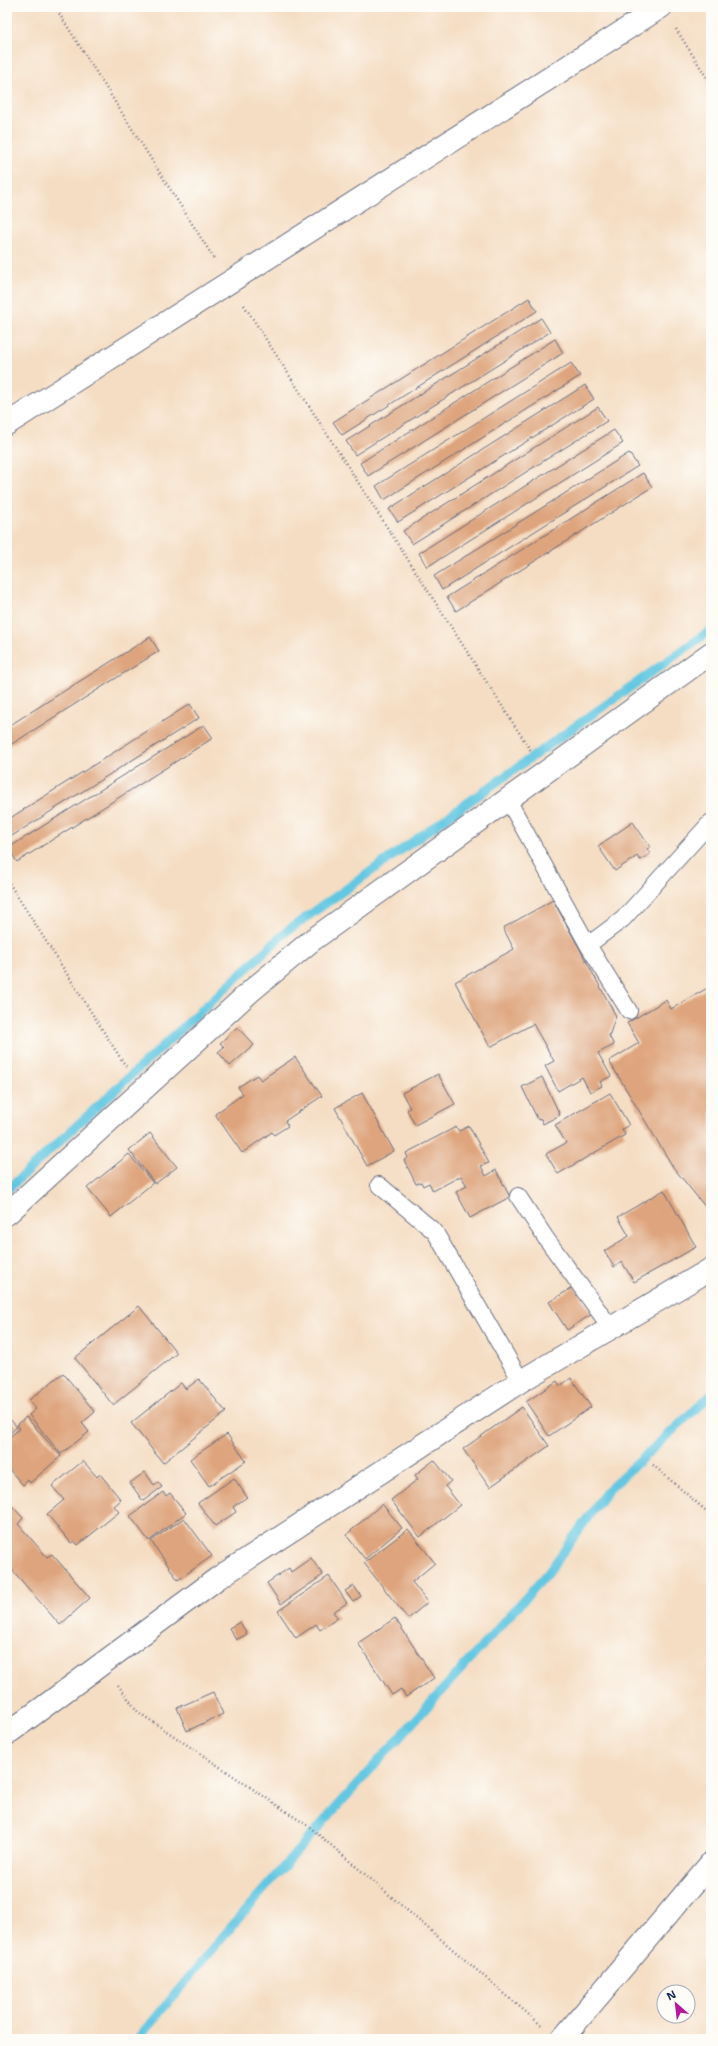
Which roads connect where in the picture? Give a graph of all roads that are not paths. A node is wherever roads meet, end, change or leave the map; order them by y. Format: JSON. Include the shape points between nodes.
{"nodes":[{"id":1,"x":661,"y":7,"type":"edge"},
{"id":2,"x":7,"y":424,"type":"edge"},
{"id":3,"x":711,"y":653,"type":"edge"},
{"id":4,"x":508,"y":800,"type":"junction"},
{"id":5,"x":711,"y":822,"type":"edge"},
{"id":6,"x":588,"y":945,"type":"junction"},
{"id":7,"x":629,"y":1011,"type":"dead end"},
{"id":8,"x":379,"y":1184,"type":"dead end"},
{"id":9,"x":518,"y":1196,"type":"dead end"},
{"id":10,"x":7,"y":1214,"type":"edge"},
{"id":11,"x":711,"y":1269,"type":"edge"},
{"id":12,"x":611,"y":1328,"type":"junction"},
{"id":13,"x":522,"y":1381,"type":"junction"},
{"id":14,"x":11,"y":1724,"type":"edge"},
{"id":15,"x":711,"y":1863,"type":"edge"},
{"id":16,"x":554,"y":2034,"type":"edge"}],
"edges":[{"from":1,"to":2,"type":"street"},
{"from":3,"to":4,"type":"street"},
{"from":4,"to":6,"type":"lane"},
{"from":4,"to":10,"type":"street","via":[[311,941],[252,990]]},
{"from":5,"to":6,"type":"lane","via":[[623,918]]},
{"from":6,"to":7,"type":"lane"},
{"from":8,"to":13,"type":"lane","via":[[435,1232]]},
{"from":9,"to":12,"type":"lane"},
{"from":11,"to":12,"type":"street"},
{"from":12,"to":13,"type":"street"},
{"from":13,"to":14,"type":"street","via":[[218,1578],[102,1664]]},
{"from":15,"to":16,"type":"street"}]}
